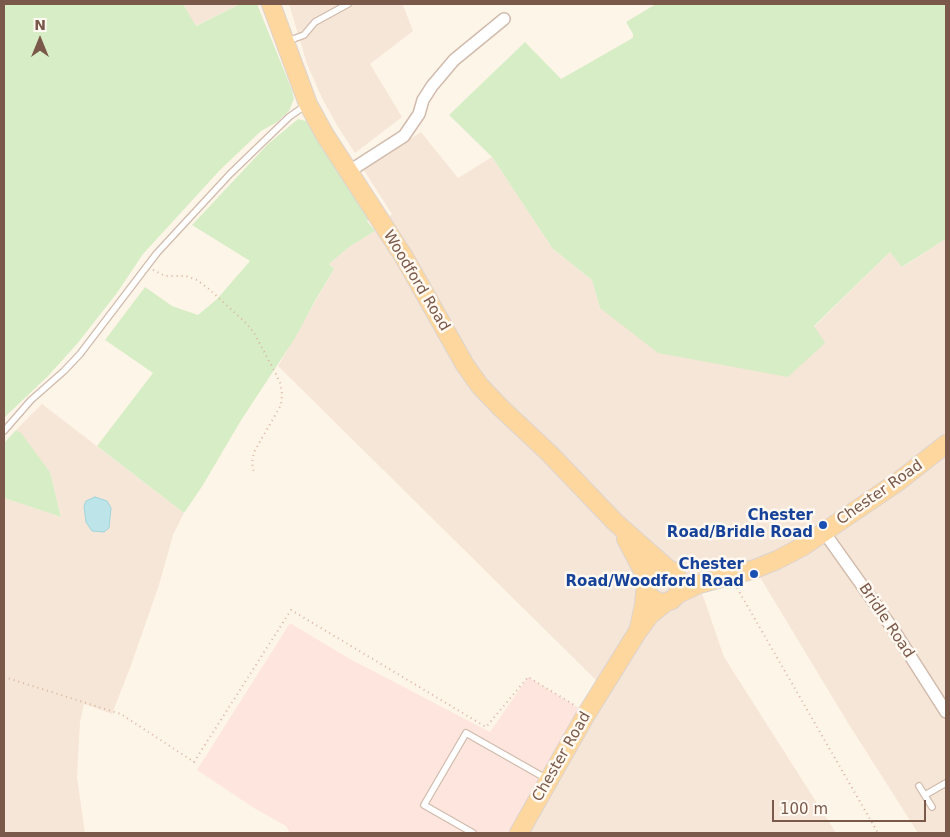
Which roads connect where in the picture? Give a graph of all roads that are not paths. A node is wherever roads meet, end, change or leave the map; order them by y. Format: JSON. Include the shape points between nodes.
{"nodes":[{"id":1,"x":272,"y":4,"type":"edge"},
{"id":2,"x":348,"y":4,"type":"edge"},
{"id":3,"x":504,"y":19,"type":"dead end"},
{"id":4,"x":286,"y":42,"type":"junction"},
{"id":5,"x":308,"y":104,"type":"junction"},
{"id":6,"x":348,"y":172,"type":"junction"},
{"id":7,"x":4,"y":431,"type":"edge"},
{"id":8,"x":946,"y":444,"type":"edge"},
{"id":9,"x":615,"y":522,"type":"junction"},
{"id":10,"x":824,"y":532,"type":"junction"},
{"id":11,"x":670,"y":570,"type":"junction"},
{"id":12,"x":730,"y":575,"type":"junction"},
{"id":13,"x":646,"y":585,"type":"junction"},
{"id":14,"x":672,"y":598,"type":"junction"},
{"id":15,"x":638,"y":631,"type":"junction"},
{"id":16,"x":946,"y":712,"type":"edge"},
{"id":17,"x":548,"y":779,"type":"junction"},
{"id":18,"x":946,"y":783,"type":"edge"},
{"id":19,"x":919,"y":786,"type":"dead end"},
{"id":20,"x":925,"y":796,"type":"junction"},
{"id":21,"x":932,"y":807,"type":"dead end"},
{"id":22,"x":473,"y":833,"type":"edge"},
{"id":23,"x":519,"y":833,"type":"edge"}],
"edges":[{"from":1,"to":4,"type":"main road","name":"Woodford Road"},
{"from":2,"to":4,"type":"lane","via":[[315,22],[304,35]]},
{"from":3,"to":6,"type":"street","via":[[454,60],[432,86],[404,136]]},
{"from":4,"to":5,"type":"main road","name":"Woodford Road"},
{"from":5,"to":6,"type":"main road","name":"Woodford Road"},
{"from":5,"to":7,"type":"lane","via":[[289,117],[242,162],[157,253],[80,354]]},
{"from":6,"to":9,"type":"main road","name":"Woodford Road","via":[[404,257],[480,386]]},
{"from":8,"to":10,"type":"main road","name":"Chester Road","via":[[899,482]]},
{"from":9,"to":11,"type":"main road","name":"Woodford Road"},
{"from":9,"to":13,"type":"main road","name":"Woodford Road","via":[[642,569]]},
{"from":10,"to":12,"type":"main road","name":"Chester Road","via":[[777,560]]},
{"from":10,"to":16,"type":"street","name":"Bridle Road"},
{"from":11,"to":12,"type":"main road","name":"Chester Road","via":[[688,576]]},
{"from":11,"to":13,"type":"main road","via":[[651,572]]},
{"from":11,"to":14,"type":"main road","via":[[680,582]]},
{"from":12,"to":14,"type":"main road","name":"Chester Road","via":[[699,584]]},
{"from":13,"to":14,"type":"main road","via":[[651,598],[661,603]]},
{"from":13,"to":15,"type":"main road","name":"Chester Road"},
{"from":14,"to":15,"type":"main road","name":"Chester Road","via":[[650,615]]},
{"from":15,"to":17,"type":"main road","name":"Chester Road"},
{"from":17,"to":22,"type":"lane","via":[[466,733],[424,805]]},
{"from":17,"to":23,"type":"main road","name":"Chester Road"},
{"from":18,"to":20,"type":"lane"},
{"from":19,"to":20,"type":"lane"},
{"from":20,"to":21,"type":"lane"}]}
